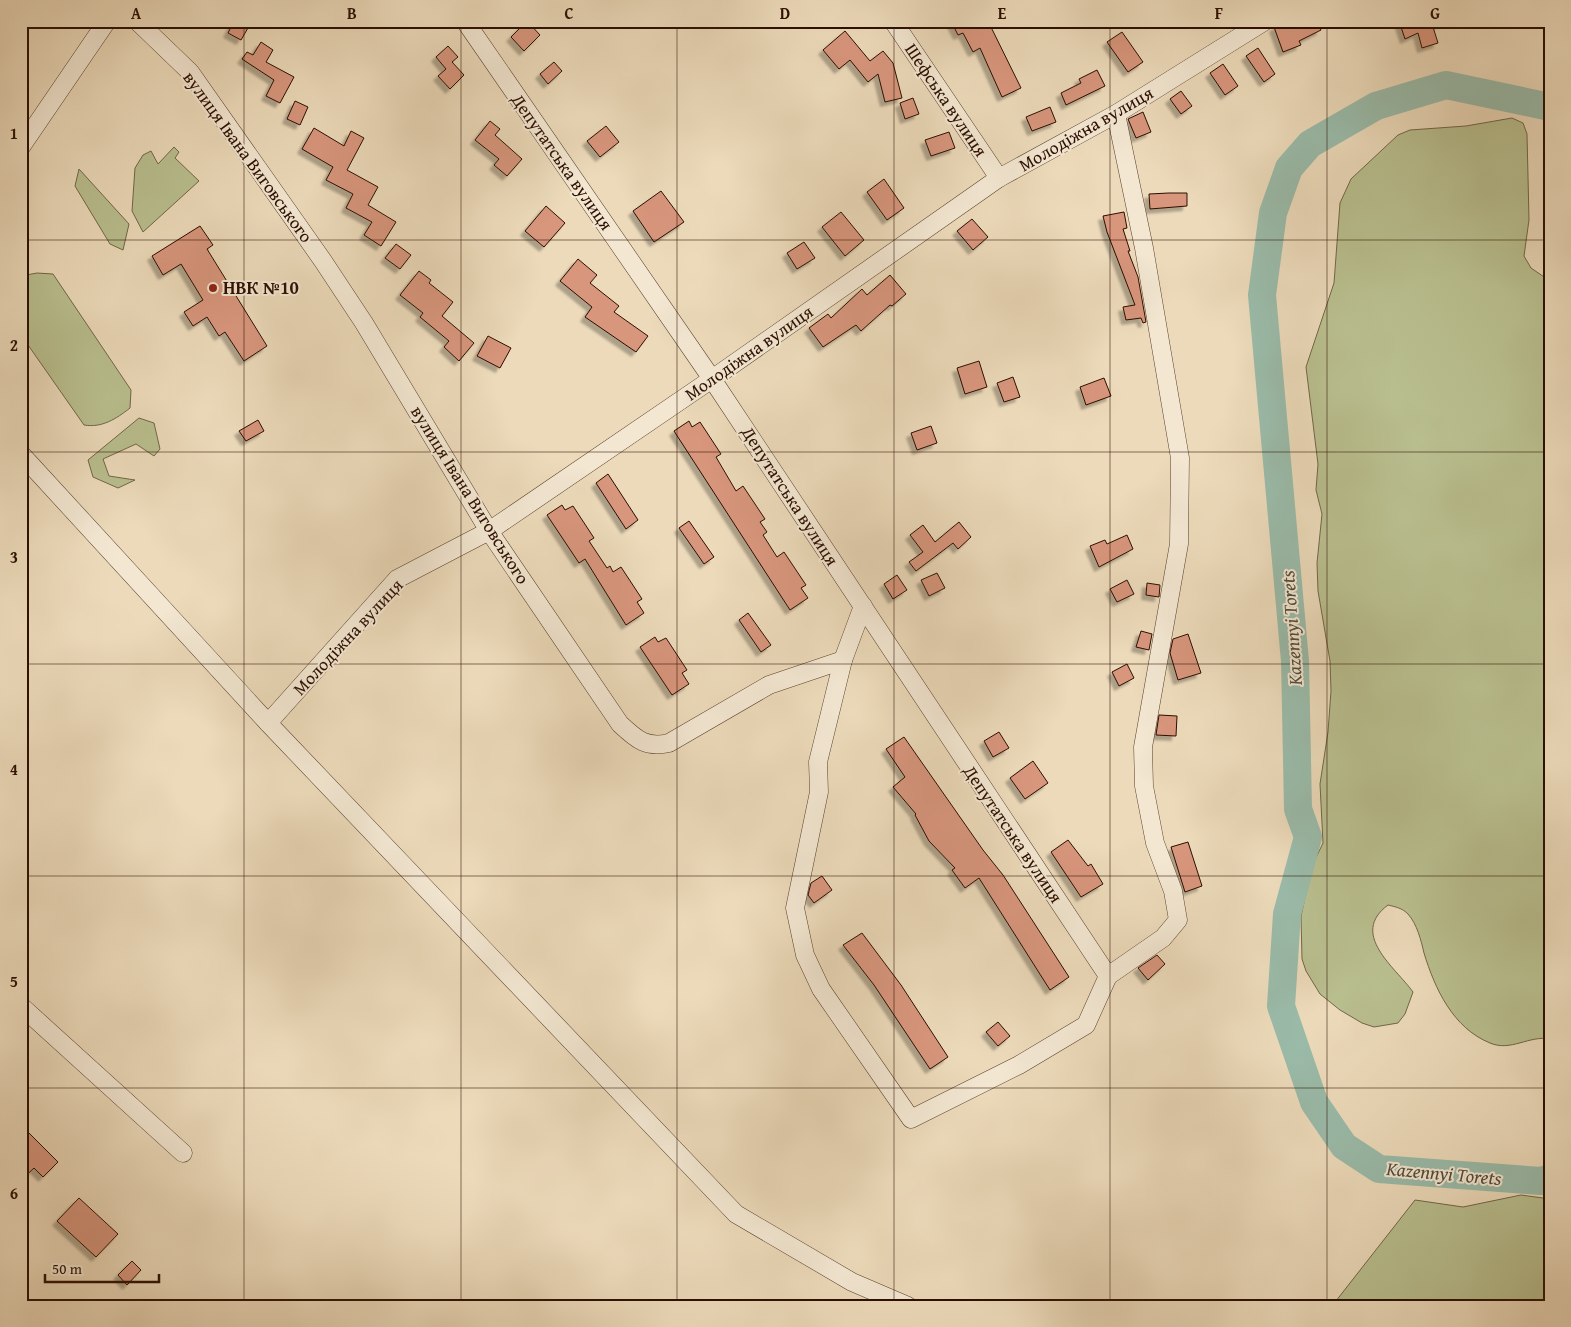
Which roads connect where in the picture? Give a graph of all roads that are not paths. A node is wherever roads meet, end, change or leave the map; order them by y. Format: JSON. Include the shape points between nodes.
{"nodes":[{"id":1,"x":107,"y":21,"type":"edge"},
{"id":2,"x":137,"y":21,"type":"edge"},
{"id":3,"x":465,"y":21,"type":"edge"},
{"id":4,"x":893,"y":21,"type":"edge"},
{"id":5,"x":1264,"y":21,"type":"edge"},
{"id":6,"x":1116,"y":114,"type":"junction"},
{"id":7,"x":21,"y":148,"type":"edge"},
{"id":8,"x":999,"y":178,"type":"junction"},
{"id":9,"x":712,"y":379,"type":"junction"},
{"id":10,"x":21,"y":454,"type":"edge"},
{"id":11,"x":488,"y":531,"type":"junction"},
{"id":12,"x":863,"y":606,"type":"junction"},
{"id":13,"x":843,"y":660,"type":"junction"},
{"id":14,"x":268,"y":724,"type":"junction"},
{"id":15,"x":1108,"y":976,"type":"junction"},
{"id":16,"x":21,"y":1006,"type":"edge"},
{"id":17,"x":183,"y":1153,"type":"dead end"},
{"id":18,"x":908,"y":1306,"type":"edge"}],
"edges":[{"from":1,"to":7,"type":"street"},
{"from":2,"to":11,"type":"street","name":"вулиця Івана Виговського","via":[[190,72],[323,261],[364,323]]},
{"from":3,"to":9,"type":"street","name":"Депутатська вулиця"},
{"from":4,"to":8,"type":"street","name":"Шефська вулиця"},
{"from":5,"to":6,"type":"street","name":"Молодіжна вулиця"},
{"from":6,"to":8,"type":"street","name":"Молодіжна вулиця"},
{"from":6,"to":15,"type":"street","via":[[1144,248],[1180,458],[1179,544],[1143,747],[1144,786],[1155,843],[1173,891],[1178,920],[1163,938]]},
{"from":8,"to":9,"type":"street","name":"Молодіжна вулиця"},
{"from":9,"to":11,"type":"street","name":"Молодіжна вулиця"},
{"from":9,"to":12,"type":"street","name":"Депутатська вулиця"},
{"from":10,"to":14,"type":"street"},
{"from":11,"to":13,"type":"street","name":"вулиця Івана Виговського","via":[[620,724],[636,739],[655,746],[669,743],[769,685]]},
{"from":11,"to":14,"type":"street","name":"Молодіжна вулиця","via":[[397,579]]},
{"from":12,"to":13,"type":"street"},
{"from":12,"to":15,"type":"street","name":"Депутатська вулиця"},
{"from":13,"to":15,"type":"street","via":[[818,762],[819,792],[795,908],[805,955],[821,989],[911,1119],[1018,1065],[1086,1025]]},
{"from":14,"to":18,"type":"street","via":[[736,1214],[852,1282]]},
{"from":16,"to":17,"type":"street"}]}
